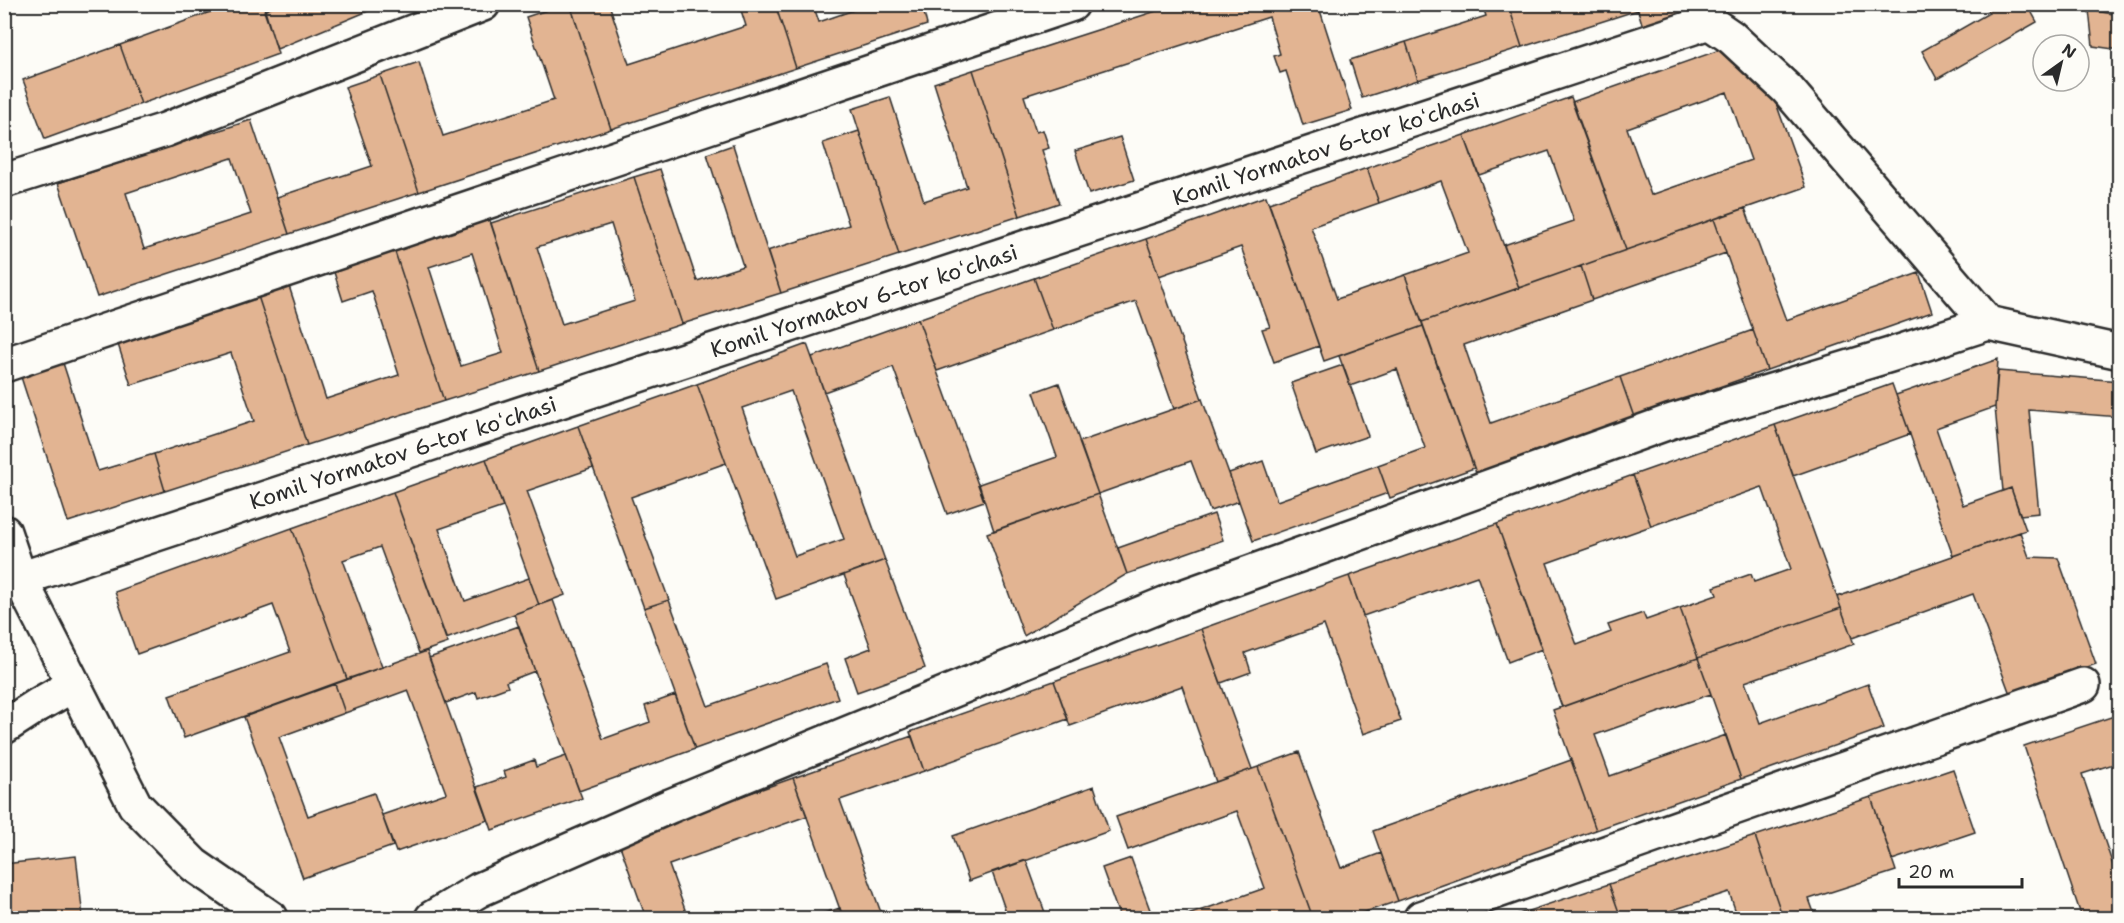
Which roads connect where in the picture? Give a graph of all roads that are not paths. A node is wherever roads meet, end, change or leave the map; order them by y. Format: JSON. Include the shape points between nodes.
{"nodes":[{"id":1,"x":483,"y":4,"type":"edge"},
{"id":2,"x":1072,"y":4,"type":"edge"},
{"id":3,"x":4,"y":181,"type":"edge"},
{"id":4,"x":1988,"y":323,"type":"junction"},
{"id":5,"x":2120,"y":352,"type":"edge"},
{"id":6,"x":4,"y":365,"type":"edge"},
{"id":7,"x":4,"y":532,"type":"edge"},
{"id":8,"x":20,"y":579,"type":"junction"},
{"id":9,"x":2083,"y":684,"type":"dead end"},
{"id":10,"x":73,"y":685,"type":"junction"},
{"id":11,"x":4,"y":727,"type":"edge"},
{"id":12,"x":271,"y":918,"type":"edge"},
{"id":13,"x":432,"y":918,"type":"edge"},
{"id":14,"x":1421,"y":918,"type":"edge"}],
"edges":[{"from":1,"to":3,"type":"street","via":[[165,130]]},
{"from":2,"to":6,"type":"street"},
{"from":4,"to":5,"type":"street"},
{"from":4,"to":8,"type":"street","name":"Komil Yormatov 6-tor koʻchasi","via":[[1786,89],[1731,37],[1708,22]]},
{"from":4,"to":13,"type":"street","via":[[1672,421],[1174,600],[670,806],[479,890]]},
{"from":7,"to":8,"type":"street"},
{"from":8,"to":10,"type":"street"},
{"from":9,"to":14,"type":"street"},
{"from":10,"to":11,"type":"street"},
{"from":10,"to":12,"type":"street","via":[[135,805],[194,866]]}]}
